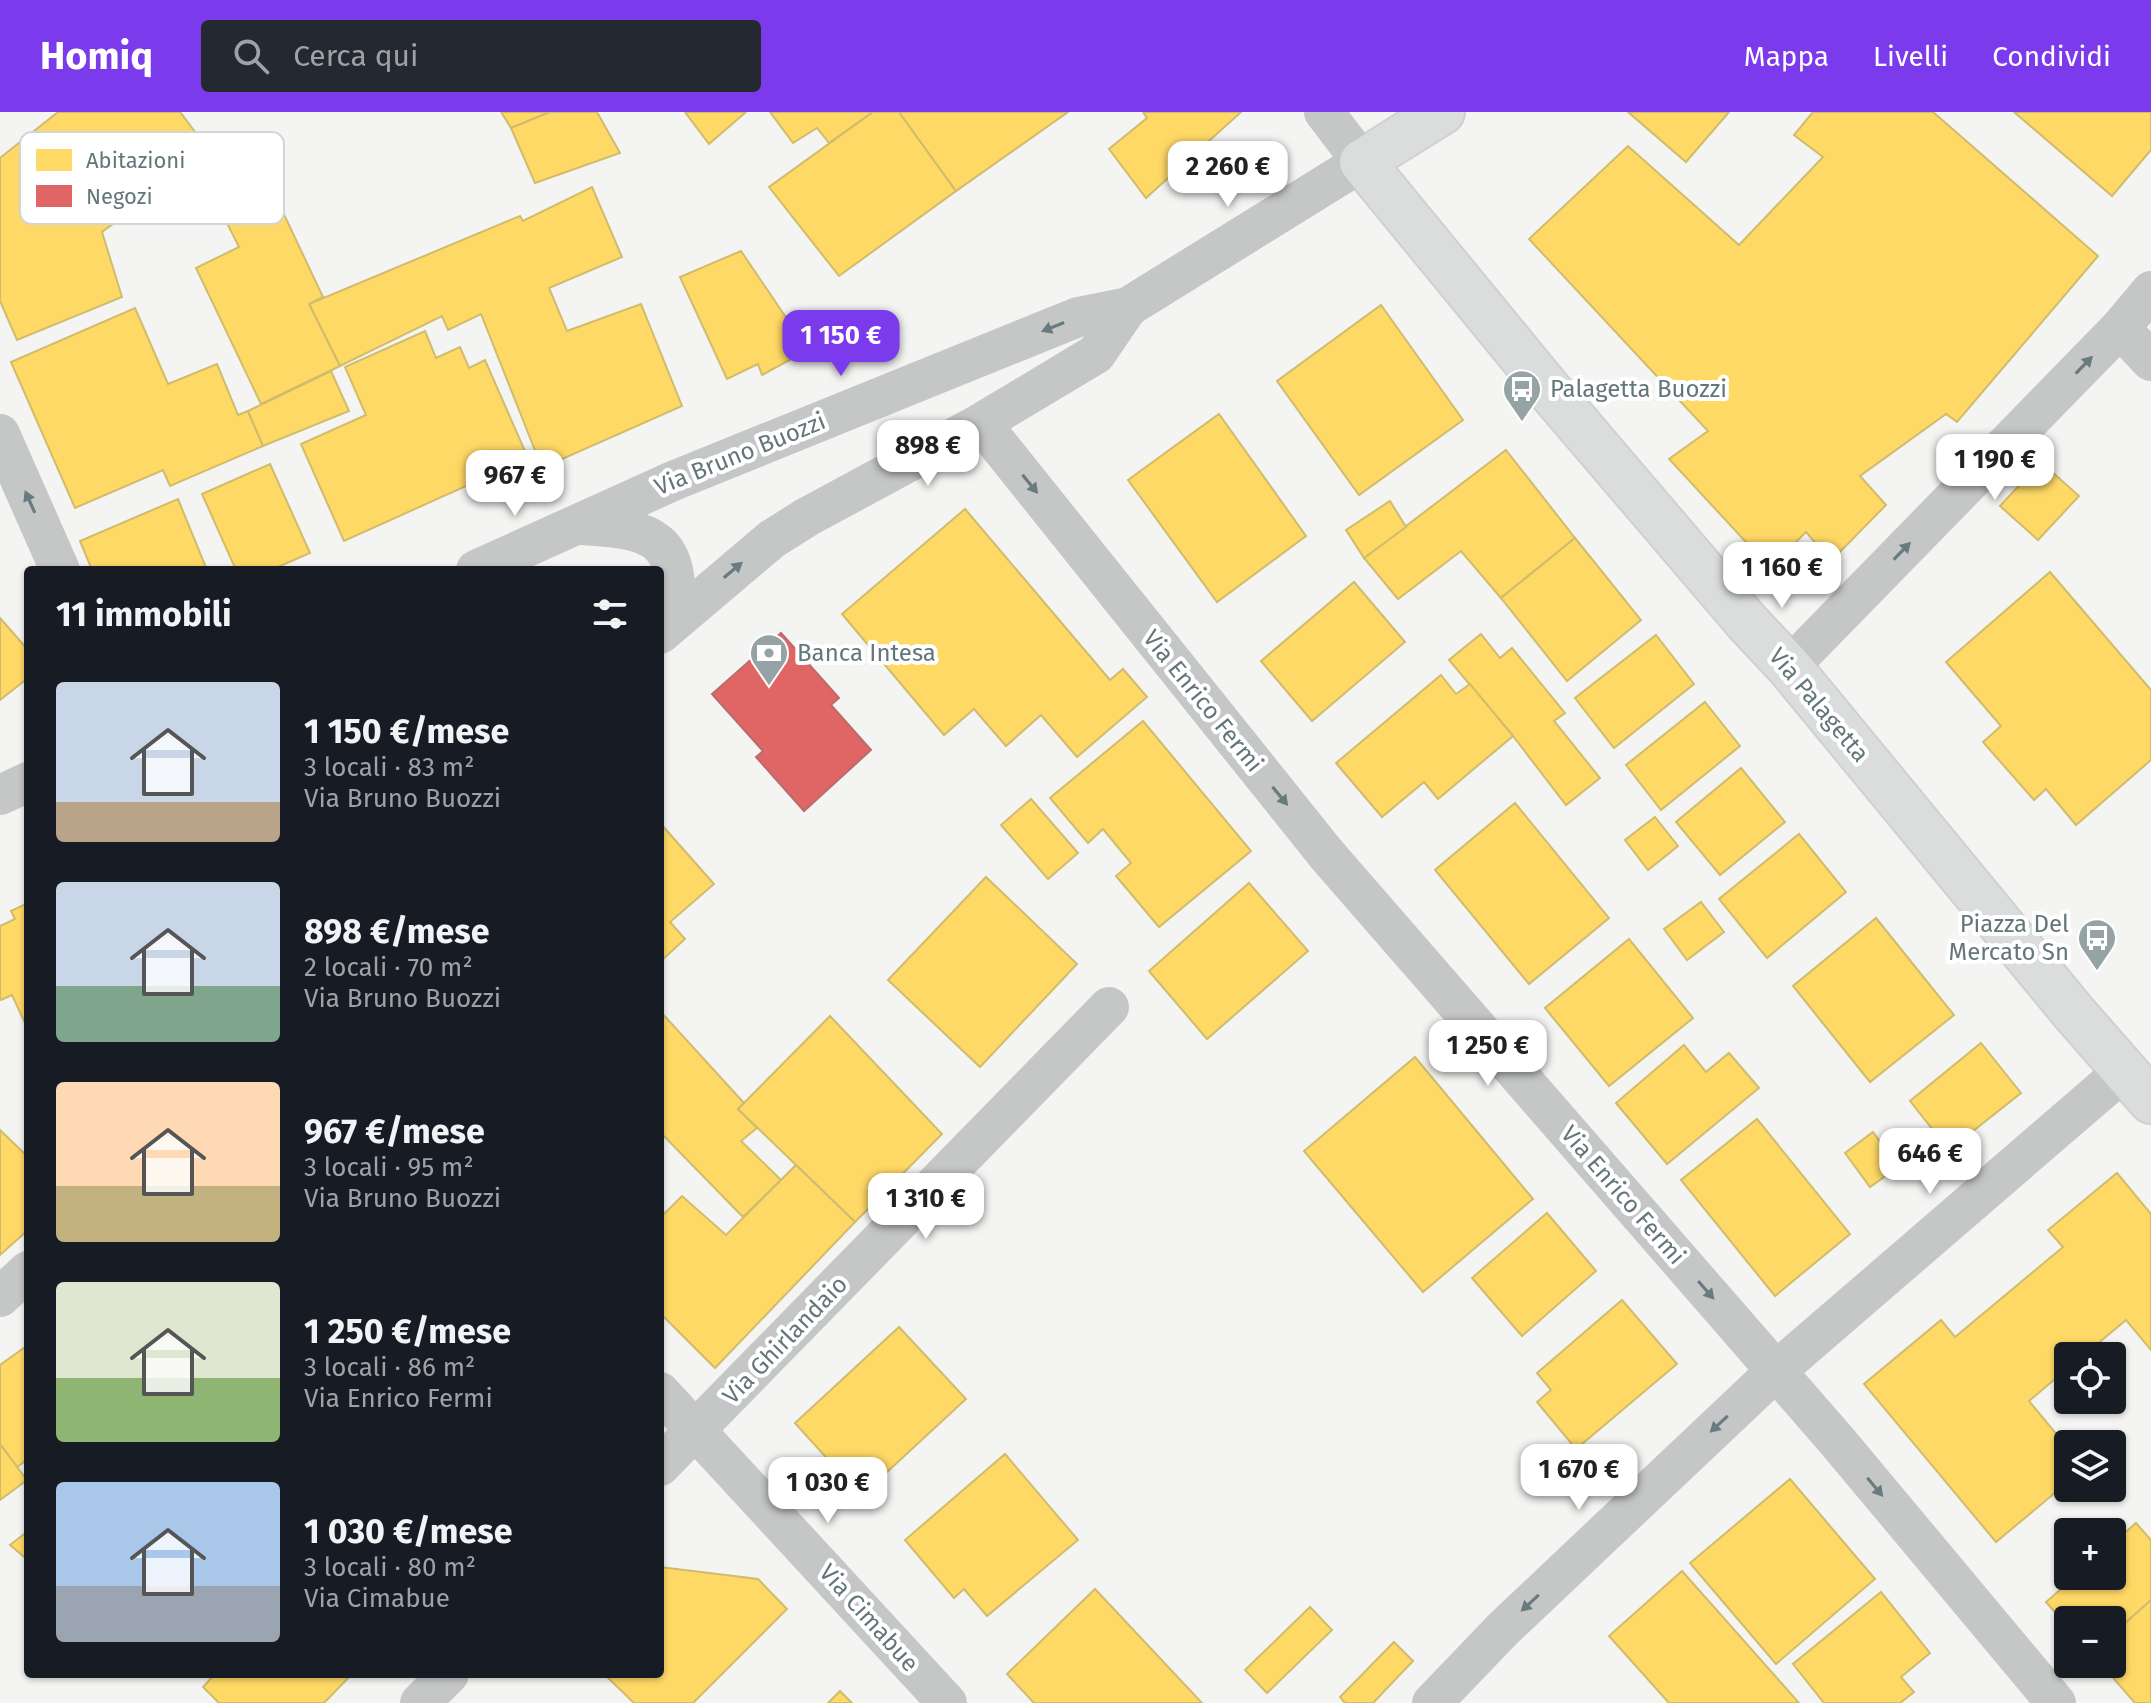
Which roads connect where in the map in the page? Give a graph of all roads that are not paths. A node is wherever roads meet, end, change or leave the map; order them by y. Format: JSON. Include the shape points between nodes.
{"nodes":[{"id":1,"x":1324,"y":112,"type":"edge"},
{"id":2,"x":1442,"y":112,"type":"edge"},
{"id":3,"x":1362,"y":162,"type":"junction"},
{"id":4,"x":2151,"y":291,"type":"edge"},
{"id":5,"x":1128,"y":307,"type":"junction"},
{"id":6,"x":2120,"y":328,"type":"junction"},
{"id":7,"x":2151,"y":361,"type":"edge"},
{"id":8,"x":981,"y":423,"type":"junction"},
{"id":9,"x":0,"y":434,"type":"edge"},
{"id":10,"x":579,"y":524,"type":"junction"},
{"id":11,"x":58,"y":566,"type":"edge"},
{"id":12,"x":485,"y":566,"type":"edge"},
{"id":13,"x":667,"y":627,"type":"edge"},
{"id":14,"x":1789,"y":667,"type":"junction"},
{"id":15,"x":24,"y":784,"type":"edge"},
{"id":16,"x":0,"y":795,"type":"edge"},
{"id":17,"x":1109,"y":1007,"type":"dead end"},
{"id":18,"x":2138,"y":1086,"type":"edge"},
{"id":19,"x":24,"y":1275,"type":"edge"},
{"id":20,"x":0,"y":1297,"type":"edge"},
{"id":21,"x":1776,"y":1371,"type":"junction"},
{"id":22,"x":664,"y":1396,"type":"edge"},
{"id":23,"x":697,"y":1430,"type":"junction"},
{"id":24,"x":664,"y":1462,"type":"edge"},
{"id":25,"x":445,"y":1678,"type":"edge"},
{"id":26,"x":420,"y":1703,"type":"edge"},
{"id":27,"x":947,"y":1703,"type":"edge"},
{"id":28,"x":1432,"y":1703,"type":"edge"},
{"id":29,"x":2056,"y":1703,"type":"edge"}],
"edges":[{"from":1,"to":3,"type":"street"},
{"from":2,"to":3,"type":"street","name":"Via Bruno Buozzi"},
{"from":3,"to":5,"type":"street","name":"Via Bruno Buozzi"},
{"from":3,"to":14,"type":"street","name":"Via Palagetta","via":[[1554,396]]},
{"from":4,"to":6,"type":"street"},
{"from":5,"to":8,"type":"street","name":"Via Bruno Buozzi","via":[[1096,354]]},
{"from":5,"to":10,"type":"street","name":"Via Bruno Buozzi","one_way":true,"via":[[1078,317]]},
{"from":6,"to":7,"type":"street"},
{"from":14,"to":6,"type":"street","one_way":true},
{"from":13,"to":8,"type":"street","name":"Via Bruno Buozzi","one_way":true,"via":[[765,543]]},
{"from":8,"to":21,"type":"street","name":"Via Enrico Fermi","one_way":true,"via":[[1327,855]]},
{"from":11,"to":9,"type":"street","one_way":true},
{"from":10,"to":12,"type":"street","name":"Via Bruno Buozzi"},
{"from":10,"to":13,"type":"street","name":"Via Bruno Buozzi","via":[[632,530],[659,541],[672,566],[676,600]]},
{"from":14,"to":18,"type":"street","name":"Via Palagetta"},
{"from":15,"to":16,"type":"street"},
{"from":17,"to":23,"type":"street","name":"Via Ghirlandaio"},
{"from":18,"to":21,"type":"street"},
{"from":19,"to":20,"type":"street"},
{"from":21,"to":28,"type":"street","one_way":true},
{"from":21,"to":29,"type":"street","name":"Via Enrico Fermi","one_way":true},
{"from":22,"to":23,"type":"street","name":"Via Cimabue"},
{"from":23,"to":24,"type":"street","name":"Via Ghirlandaio"},
{"from":23,"to":27,"type":"street","name":"Via Cimabue"},
{"from":25,"to":26,"type":"street"}]}
